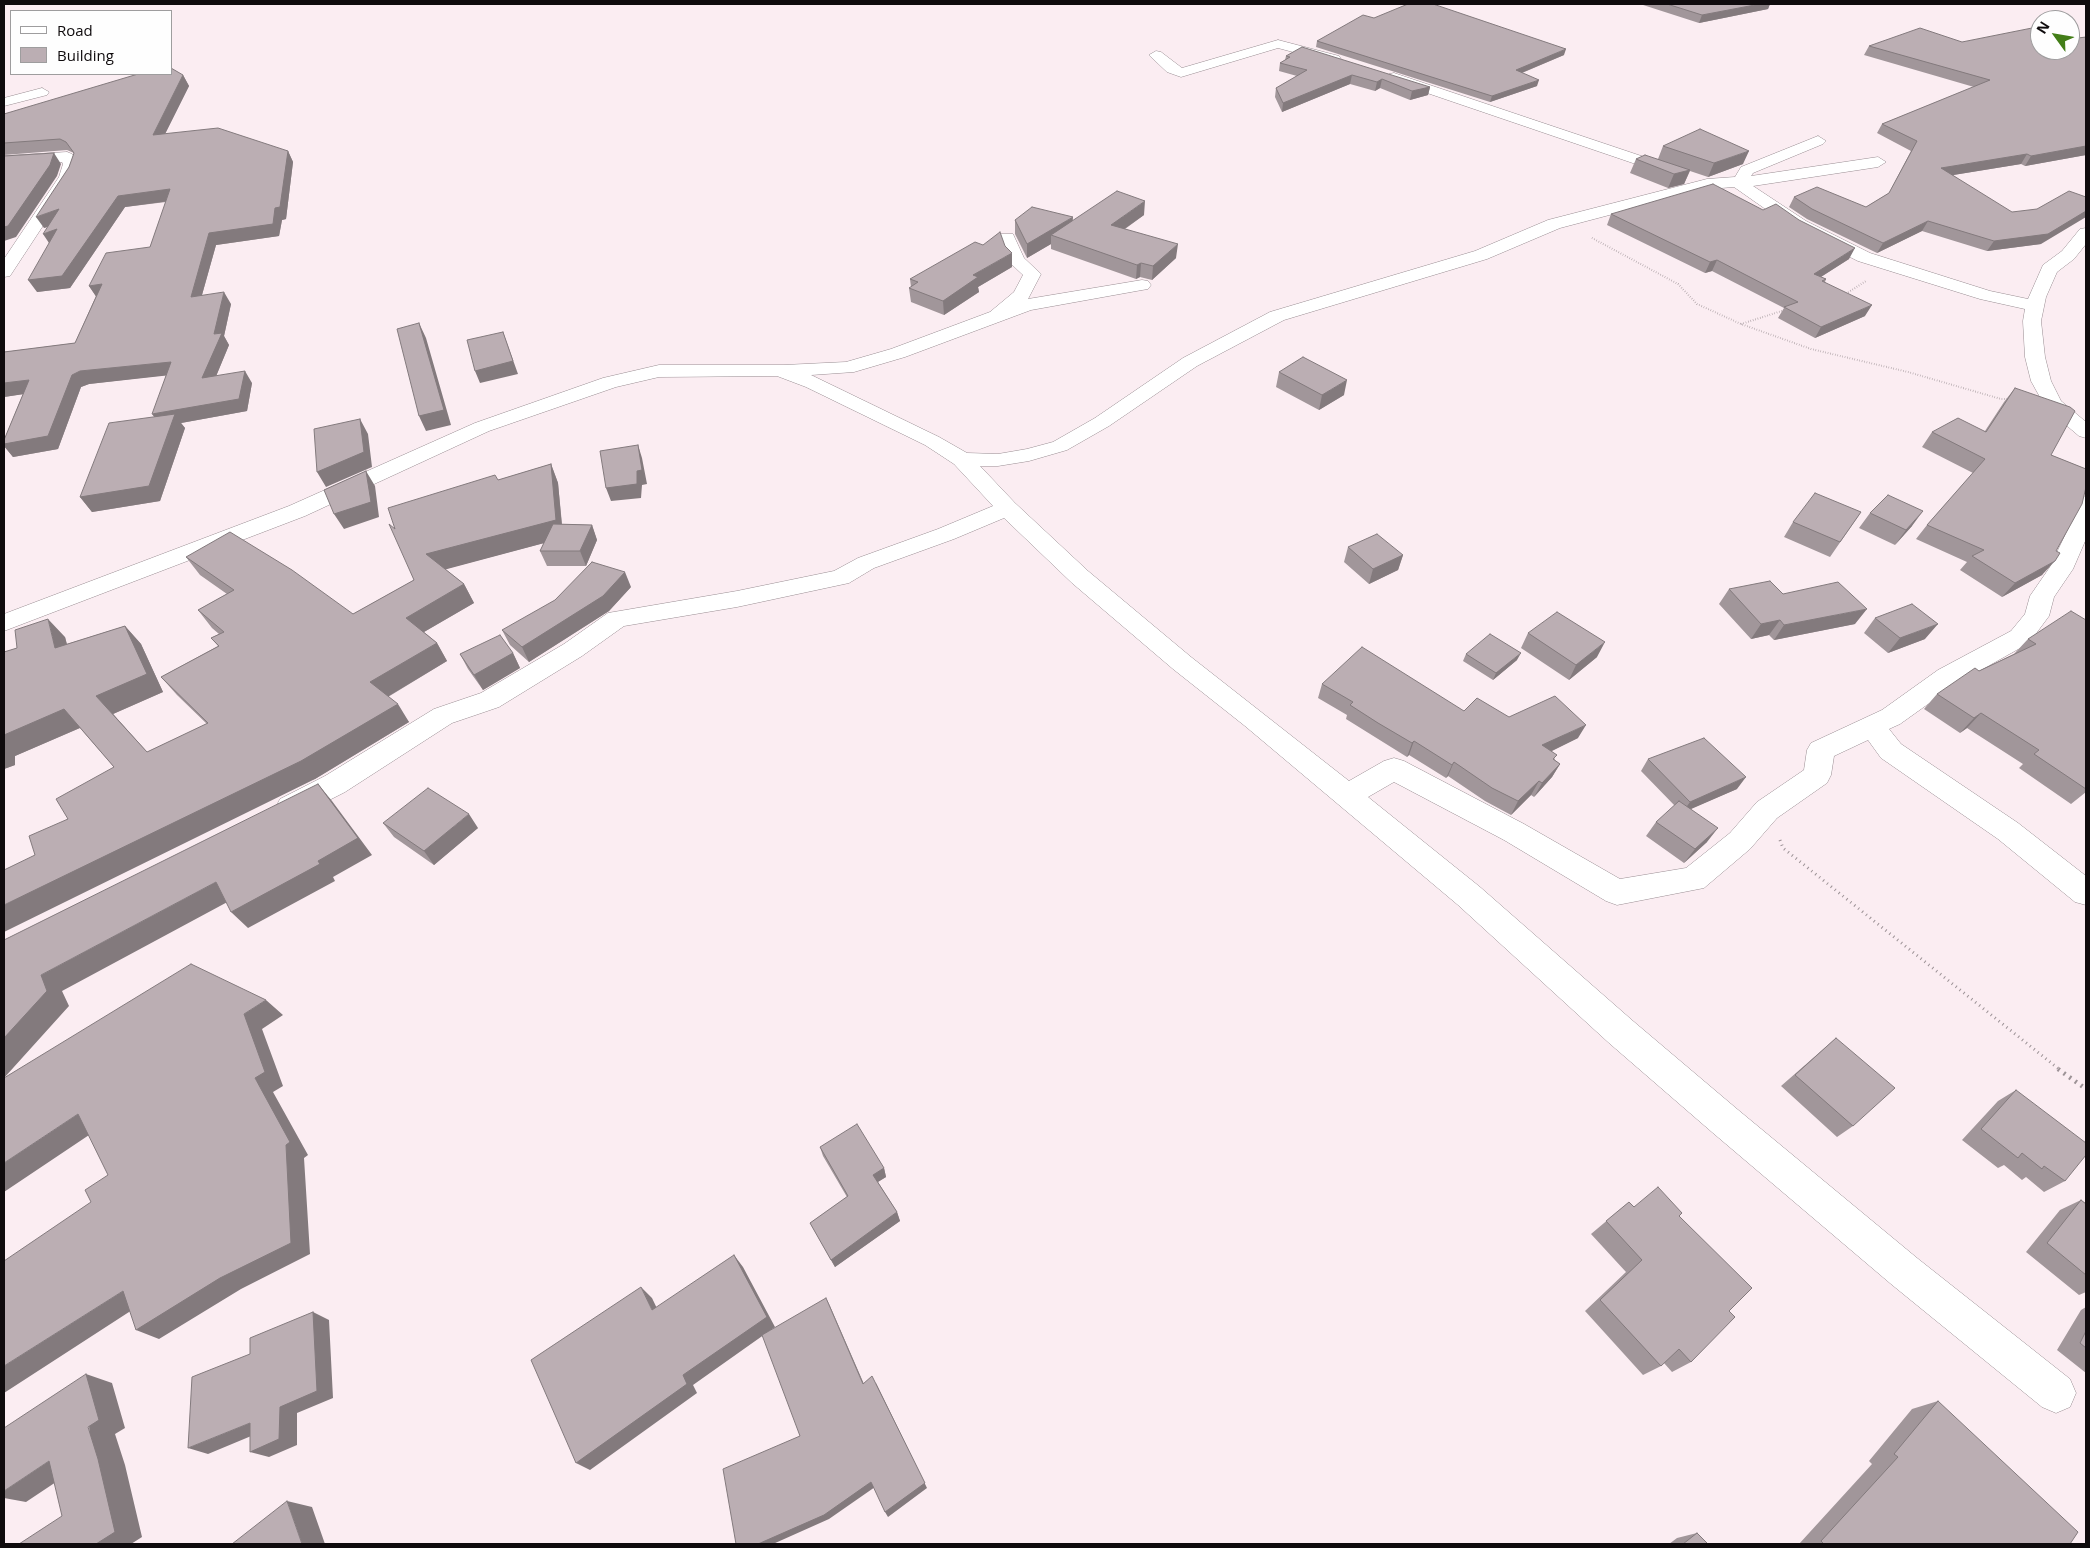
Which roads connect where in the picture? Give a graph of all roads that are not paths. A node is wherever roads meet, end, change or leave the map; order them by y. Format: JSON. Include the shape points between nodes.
{"nodes":[{"id":1,"x":1156,"y":55,"type":"dead end"},
{"id":2,"x":1348,"y":64,"type":"edge"},
{"id":3,"x":1382,"y":73,"type":"edge"},
{"id":4,"x":42,"y":92,"type":"dead end"},
{"id":5,"x":4,"y":102,"type":"edge"},
{"id":6,"x":1818,"y":141,"type":"dead end"},
{"id":7,"x":4,"y":161,"type":"edge"},
{"id":8,"x":1878,"y":162,"type":"dead end"},
{"id":9,"x":1740,"y":183,"type":"junction"},
{"id":10,"x":1707,"y":184,"type":"junction"},
{"id":11,"x":2086,"y":233,"type":"edge"},
{"id":12,"x":1007,"y":238,"type":"dead end"},
{"id":13,"x":4,"y":272,"type":"edge"},
{"id":14,"x":1142,"y":286,"type":"dead end"},
{"id":15,"x":2036,"y":306,"type":"junction"},
{"id":16,"x":997,"y":316,"type":"junction"},
{"id":17,"x":780,"y":370,"type":"junction"},
{"id":18,"x":2086,"y":432,"type":"edge"},
{"id":19,"x":962,"y":459,"type":"junction"},
{"id":20,"x":2086,"y":503,"type":"edge"},
{"id":21,"x":1007,"y":508,"type":"junction"},
{"id":22,"x":4,"y":623,"type":"edge"},
{"id":23,"x":1872,"y":726,"type":"junction"},
{"id":24,"x":1347,"y":796,"type":"junction"},
{"id":25,"x":267,"y":819,"type":"edge"},
{"id":26,"x":2086,"y":893,"type":"edge"},
{"id":27,"x":2056,"y":1393,"type":"dead end"}],
"edges":[{"from":1,"to":2,"type":"street","via":[[1181,73],[1278,44]]},
{"from":3,"to":10,"type":"street"},
{"from":4,"to":5,"type":"street"},
{"from":6,"to":9,"type":"street","via":[[1747,170]]},
{"from":7,"to":13,"type":"street","via":[[67,157],[71,164],[67,177]]},
{"from":8,"to":9,"type":"street"},
{"from":9,"to":10,"type":"street"},
{"from":9,"to":15,"type":"street","via":[[1830,242],[1886,265],[1986,295]]},
{"from":10,"to":19,"type":"street","via":[[1554,224],[1481,255],[1277,316],[1190,362],[1102,422],[1060,446],[998,460]]},
{"from":11,"to":15,"type":"street","via":[[2068,256],[2049,269]]},
{"from":12,"to":16,"type":"street","via":[[1016,260],[1032,274],[1022,295]]},
{"from":14,"to":16,"type":"street","via":[[1027,305]]},
{"from":15,"to":18,"type":"street","via":[[2032,321],[2041,382],[2053,404]]},
{"from":16,"to":17,"type":"street","via":[[898,353],[847,368]]},
{"from":17,"to":19,"type":"street","via":[[898,424]]},
{"from":17,"to":22,"type":"street","via":[[659,371],[610,382],[482,427],[297,511]]},
{"from":19,"to":21,"type":"street"},
{"from":20,"to":23,"type":"street","via":[[2081,525],[2061,569],[2042,596],[2037,616],[2020,637],[1947,677],[1891,717]]},
{"from":21,"to":24,"type":"street","via":[[1080,577],[1160,645]]},
{"from":21,"to":25,"type":"street","via":[[866,563],[841,577],[738,599],[617,619],[490,700],[443,716],[335,784]]},
{"from":23,"to":24,"type":"street","via":[[1821,750],[1817,775],[1766,810],[1740,841],[1694,879],[1617,892],[1514,832],[1394,769]]},
{"from":23,"to":26,"type":"street","via":[[1891,751],[2008,831]]},
{"from":24,"to":27,"type":"street","via":[[1469,896],[1755,1146]]}]}
